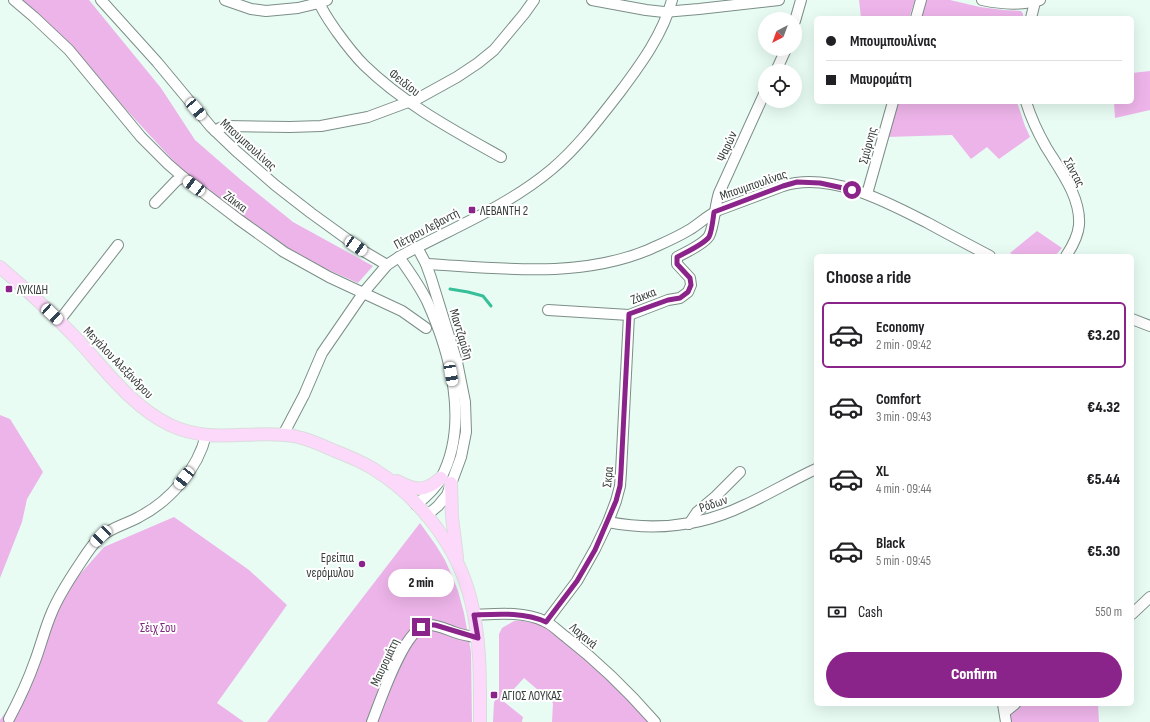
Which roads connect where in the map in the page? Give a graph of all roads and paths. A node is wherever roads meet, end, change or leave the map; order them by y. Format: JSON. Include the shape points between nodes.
{"nodes":[{"id":1,"x":14,"y":0,"type":"edge"},
{"id":2,"x":101,"y":0,"type":"edge"},
{"id":3,"x":225,"y":0,"type":"edge"},
{"id":4,"x":534,"y":0,"type":"edge"},
{"id":5,"x":592,"y":0,"type":"edge"},
{"id":6,"x":672,"y":0,"type":"edge"},
{"id":7,"x":779,"y":0,"type":"edge"},
{"id":8,"x":801,"y":0,"type":"edge"},
{"id":9,"x":921,"y":0,"type":"edge"},
{"id":10,"x":982,"y":0,"type":"edge"},
{"id":11,"x":321,"y":1,"type":"edge"},
{"id":12,"x":1037,"y":1,"type":"edge"},
{"id":13,"x":252,"y":4,"type":"edge"},
{"id":14,"x":669,"y":12,"type":"junction"},
{"id":15,"x":798,"y":12,"type":"edge"},
{"id":16,"x":917,"y":16,"type":"edge"},
{"id":17,"x":1032,"y":16,"type":"edge"},
{"id":18,"x":410,"y":102,"type":"junction"},
{"id":19,"x":891,"y":104,"type":"edge"},
{"id":20,"x":1027,"y":104,"type":"edge"},
{"id":21,"x":758,"y":107,"type":"edge"},
{"id":22,"x":214,"y":131,"type":"junction"},
{"id":23,"x":501,"y":156,"type":"dead end"},
{"id":24,"x":183,"y":177,"type":"junction"},
{"id":25,"x":867,"y":194,"type":"junction"},
{"id":26,"x":155,"y":203,"type":"dead end"},
{"id":27,"x":714,"y":212,"type":"junction"},
{"id":28,"x":118,"y":245,"type":"dead end"},
{"id":29,"x":417,"y":247,"type":"junction"},
{"id":30,"x":986,"y":254,"type":"edge"},
{"id":31,"x":1067,"y":254,"type":"edge"},
{"id":32,"x":399,"y":257,"type":"junction"},
{"id":33,"x":426,"y":264,"type":"junction"},
{"id":34,"x":388,"y":265,"type":"junction"},
{"id":35,"x":0,"y":267,"type":"edge"},
{"id":36,"x":364,"y":292,"type":"junction"},
{"id":37,"x":548,"y":310,"type":"dead end"},
{"id":38,"x":629,"y":314,"type":"junction"},
{"id":39,"x":60,"y":321,"type":"junction"},
{"id":40,"x":1134,"y":321,"type":"edge"},
{"id":41,"x":1150,"y":326,"type":"edge"},
{"id":42,"x":426,"y":328,"type":"dead end"},
{"id":43,"x":206,"y":435,"type":"junction"},
{"id":44,"x":283,"y":435,"type":"junction"},
{"id":45,"x":374,"y":469,"type":"junction"},
{"id":46,"x":814,"y":470,"type":"edge"},
{"id":47,"x":740,"y":472,"type":"dead end"},
{"id":48,"x":446,"y":480,"type":"junction"},
{"id":49,"x":416,"y":505,"type":"junction"},
{"id":50,"x":426,"y":516,"type":"junction"},
{"id":51,"x":608,"y":522,"type":"junction"},
{"id":52,"x":688,"y":524,"type":"junction"},
{"id":53,"x":458,"y":562,"type":"junction"},
{"id":54,"x":1150,"y":597,"type":"edge"},
{"id":55,"x":1134,"y":612,"type":"edge"},
{"id":56,"x":474,"y":615,"type":"junction"},
{"id":57,"x":546,"y":622,"type":"junction"},
{"id":58,"x":478,"y":638,"type":"junction"},
{"id":59,"x":1013,"y":706,"type":"edge"},
{"id":60,"x":1005,"y":713,"type":"edge"},
{"id":61,"x":9,"y":719,"type":"dead end"},
{"id":62,"x":372,"y":722,"type":"edge"},
{"id":63,"x":480,"y":722,"type":"edge"},
{"id":64,"x":655,"y":722,"type":"edge"}],
"edges":[{"from":1,"to":24,"type":"street","name":"Ζάκκα","via":[[69,50],[141,137]]},
{"from":2,"to":22,"type":"street","name":"Μπουμπουλίνας"},
{"from":3,"to":13,"type":"street"},
{"from":4,"to":18,"type":"street","via":[[501,43],[487,56],[442,86]]},
{"from":5,"to":14,"type":"street"},
{"from":6,"to":14,"type":"street","name":"Πέτρου Λεβαντή"},
{"from":7,"to":14,"type":"street"},
{"from":8,"to":15,"type":"street"},
{"from":9,"to":16,"type":"street"},
{"from":10,"to":12,"type":"street","via":[[1006,3]]},
{"from":11,"to":13,"type":"street","via":[[298,8],[266,11]]},
{"from":11,"to":18,"type":"street","name":"Φειδίου","via":[[325,13],[364,65]]},
{"from":12,"to":17,"type":"street"},
{"from":14,"to":29,"type":"street","name":"Πέτρου Λεβαντή","via":[[660,32],[633,74],[563,160],[508,200]]},
{"from":18,"to":22,"type":"street","via":[[368,117],[326,126],[226,126]]},
{"from":18,"to":23,"type":"street","name":"Φειδίου","via":[[432,118]]},
{"from":19,"to":25,"type":"street","name":"Σμύρνης"},
{"from":20,"to":31,"type":"street","name":"Σάντας","via":[[1036,128],[1074,196],[1078,208],[1078,232]]},
{"from":21,"to":27,"type":"street","name":"Ψαρών","via":[[726,176]]},
{"from":22,"to":34,"type":"street","name":"Μπουμπουλίνας","via":[[311,213],[365,252]]},
{"from":24,"to":26,"type":"street"},
{"from":24,"to":36,"type":"street","name":"Ζάκκα","via":[[284,252]]},
{"from":25,"to":27,"type":"street","name":"Μπουμπουλίνας","via":[[828,184],[797,182]]},
{"from":25,"to":30,"type":"street","name":"Μπουμπουλίνας"},
{"from":27,"to":33,"type":"street","name":"Μπουμπουλίνας","via":[[684,233],[652,248],[624,259],[594,266],[531,269]]},
{"from":27,"to":38,"type":"street","name":"Ζάκκα","via":[[709,237],[677,257],[677,264],[690,278],[688,292],[680,298]]},
{"from":28,"to":39,"type":"street"},
{"from":29,"to":32,"type":"street","name":"Πέτρου Λεβαντή"},
{"from":29,"to":33,"type":"street","name":"Μαντζαρίδη"},
{"from":32,"to":34,"type":"street","name":"Πέτρου Λεβαντή"},
{"from":32,"to":48,"type":"street","name":"Μαντζαρίδη","via":[[426,300],[449,363],[453,384],[454,430]]},
{"from":33,"to":48,"type":"street","name":"Μαντζαρίδη","via":[[457,362],[465,402],[466,432],[461,457]]},
{"from":34,"to":36,"type":"street","name":"Πέτρου Λεβαντή"},
{"from":35,"to":39,"type":"main road","name":"Μεγάλου Αλεξάνδρου"},
{"from":36,"to":42,"type":"street","name":"Ζάκκα","via":[[402,311]]},
{"from":36,"to":44,"type":"street","name":"Πέτρου Λεβαντή","via":[[322,353]]},
{"from":37,"to":38,"type":"street","name":"Ζάκκα"},
{"from":38,"to":51,"type":"street","name":"Σκρα","via":[[620,486]]},
{"from":39,"to":43,"type":"main road","name":"Μεγάλου Αλεξάνδρου","via":[[143,408],[173,426]]},
{"from":40,"to":41,"type":"street"},
{"from":43,"to":44,"type":"main road","name":"Μεγάλου Αλεξάνδρου"},
{"from":43,"to":61,"type":"street","via":[[195,463],[173,493],[148,512],[108,531],[89,550],[56,602],[28,680]]},
{"from":44,"to":45,"type":"main road","name":"Μεγάλου Αλεξάνδρου","via":[[302,438],[327,447]]},
{"from":45,"to":48,"type":"main road","via":[[409,487],[423,488]]},
{"from":45,"to":49,"type":"main road","name":"Μεγάλου Αλεξάνδρου"},
{"from":46,"to":52,"type":"street","name":"Ρόδων","via":[[744,506],[717,517]]},
{"from":47,"to":52,"type":"street"},
{"from":48,"to":49,"type":"street","name":"Μαντζαρίδη"},
{"from":48,"to":50,"type":"street","name":"Μαντζαρίδη","via":[[447,495]]},
{"from":48,"to":53,"type":"main road"},
{"from":49,"to":50,"type":"main road","name":"Μεγάλου Αλεξάνδρου"},
{"from":50,"to":53,"type":"main road","name":"Μεγάλου Αλεξάνδρου"},
{"from":51,"to":52,"type":"street","name":"Ρόδων","via":[[650,526]]},
{"from":51,"to":57,"type":"street","name":"Σκρα","via":[[586,567]]},
{"from":53,"to":56,"type":"main road","name":"Μεγάλου Αλεξάνδρου"},
{"from":54,"to":55,"type":"street"},
{"from":56,"to":57,"type":"street","name":"Λαχανά","via":[[520,615]]},
{"from":56,"to":58,"type":"main road","name":"Μεγάλου Αλεξάνδρου"},
{"from":57,"to":64,"type":"street","name":"Λαχανά","via":[[603,669]]},
{"from":58,"to":62,"type":"street","name":"Μαυρομάτη","via":[[435,625],[424,625],[418,629],[400,656]]},
{"from":58,"to":63,"type":"main road","name":"Μεγάλου Αλεξάνδρου"},
{"from":59,"to":60,"type":"street"}]}
